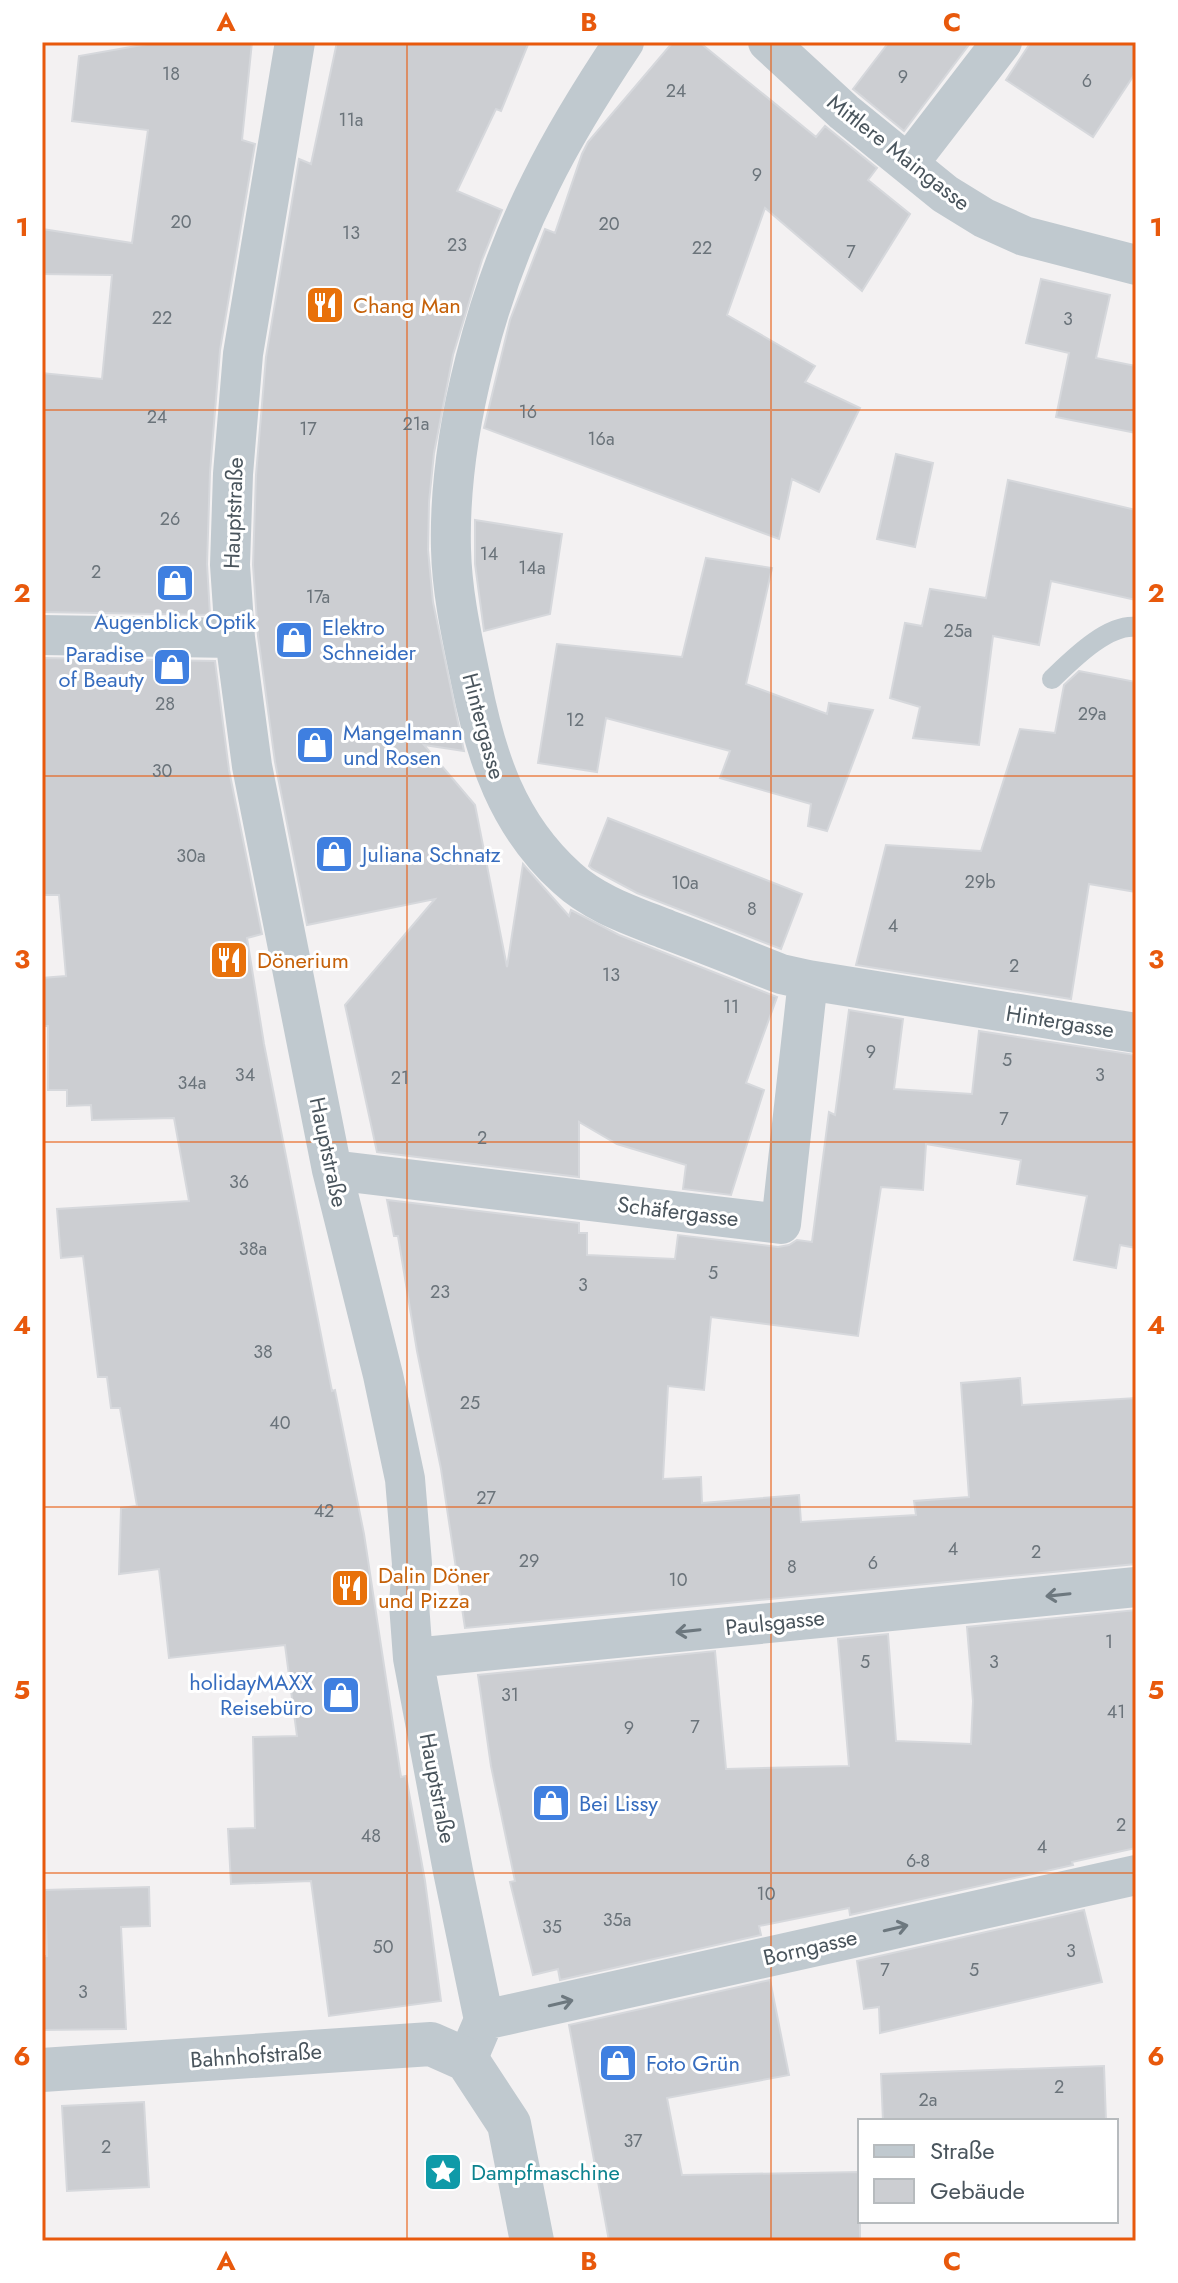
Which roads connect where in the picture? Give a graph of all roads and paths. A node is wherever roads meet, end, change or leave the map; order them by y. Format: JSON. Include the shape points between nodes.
{"nodes":[{"id":1,"x":295,"y":42,"type":"edge"},
{"id":2,"x":624,"y":42,"type":"edge"},
{"id":3,"x":768,"y":42,"type":"edge"},
{"id":4,"x":1002,"y":42,"type":"edge"},
{"id":5,"x":908,"y":164,"type":"junction"},
{"id":6,"x":1136,"y":265,"type":"edge"},
{"id":7,"x":1136,"y":627,"type":"edge"},
{"id":8,"x":42,"y":635,"type":"edge"},
{"id":9,"x":235,"y":638,"type":"junction"},
{"id":10,"x":1052,"y":679,"type":"dead end"},
{"id":11,"x":808,"y":980,"type":"junction"},
{"id":12,"x":1136,"y":1033,"type":"edge"},
{"id":13,"x":332,"y":1170,"type":"junction"},
{"id":14,"x":1136,"y":1587,"type":"edge"},
{"id":15,"x":413,"y":1658,"type":"junction"},
{"id":16,"x":1136,"y":1875,"type":"edge"},
{"id":17,"x":484,"y":2020,"type":"junction"},
{"id":18,"x":467,"y":2060,"type":"junction"},
{"id":19,"x":42,"y":2070,"type":"edge"},
{"id":20,"x":532,"y":2241,"type":"edge"}],
"edges":[{"from":1,"to":9,"type":"street","name":"Hauptstraße","via":[[243,354],[231,535]]},
{"from":2,"to":11,"type":"street","name":"Hintergasse","via":[[541,181],[492,307],[457,458],[451,508],[455,605],[493,769],[511,809],[544,854],[589,895],[618,910]]},
{"from":3,"to":5,"type":"street","name":"Mittlere Maingasse"},
{"from":4,"to":5,"type":"street"},
{"from":5,"to":6,"type":"street","name":"Mittlere Maingasse","via":[[945,194],[1024,236]]},
{"from":7,"to":10,"type":"lane","via":[[1113,631]]},
{"from":8,"to":9,"type":"street"},
{"from":9,"to":13,"type":"street","name":"Hauptstraße","via":[[252,766]]},
{"from":11,"to":12,"type":"street","name":"Hintergasse"},
{"from":11,"to":13,"type":"street","name":"Schäfergasse","via":[[781,1224]]},
{"from":13,"to":15,"type":"street","name":"Hauptstraße","via":[[405,1479]]},
{"from":14,"to":15,"type":"street","name":"Paulsgasse","one_way":true},
{"from":15,"to":17,"type":"street","name":"Hauptstraße"},
{"from":17,"to":16,"type":"street","name":"Borngasse","one_way":true},
{"from":17,"to":18,"type":"street"},
{"from":18,"to":19,"type":"street","name":"Bahnhofstraße","via":[[431,2044]]},
{"from":18,"to":20,"type":"street","via":[[509,2124]]}]}
